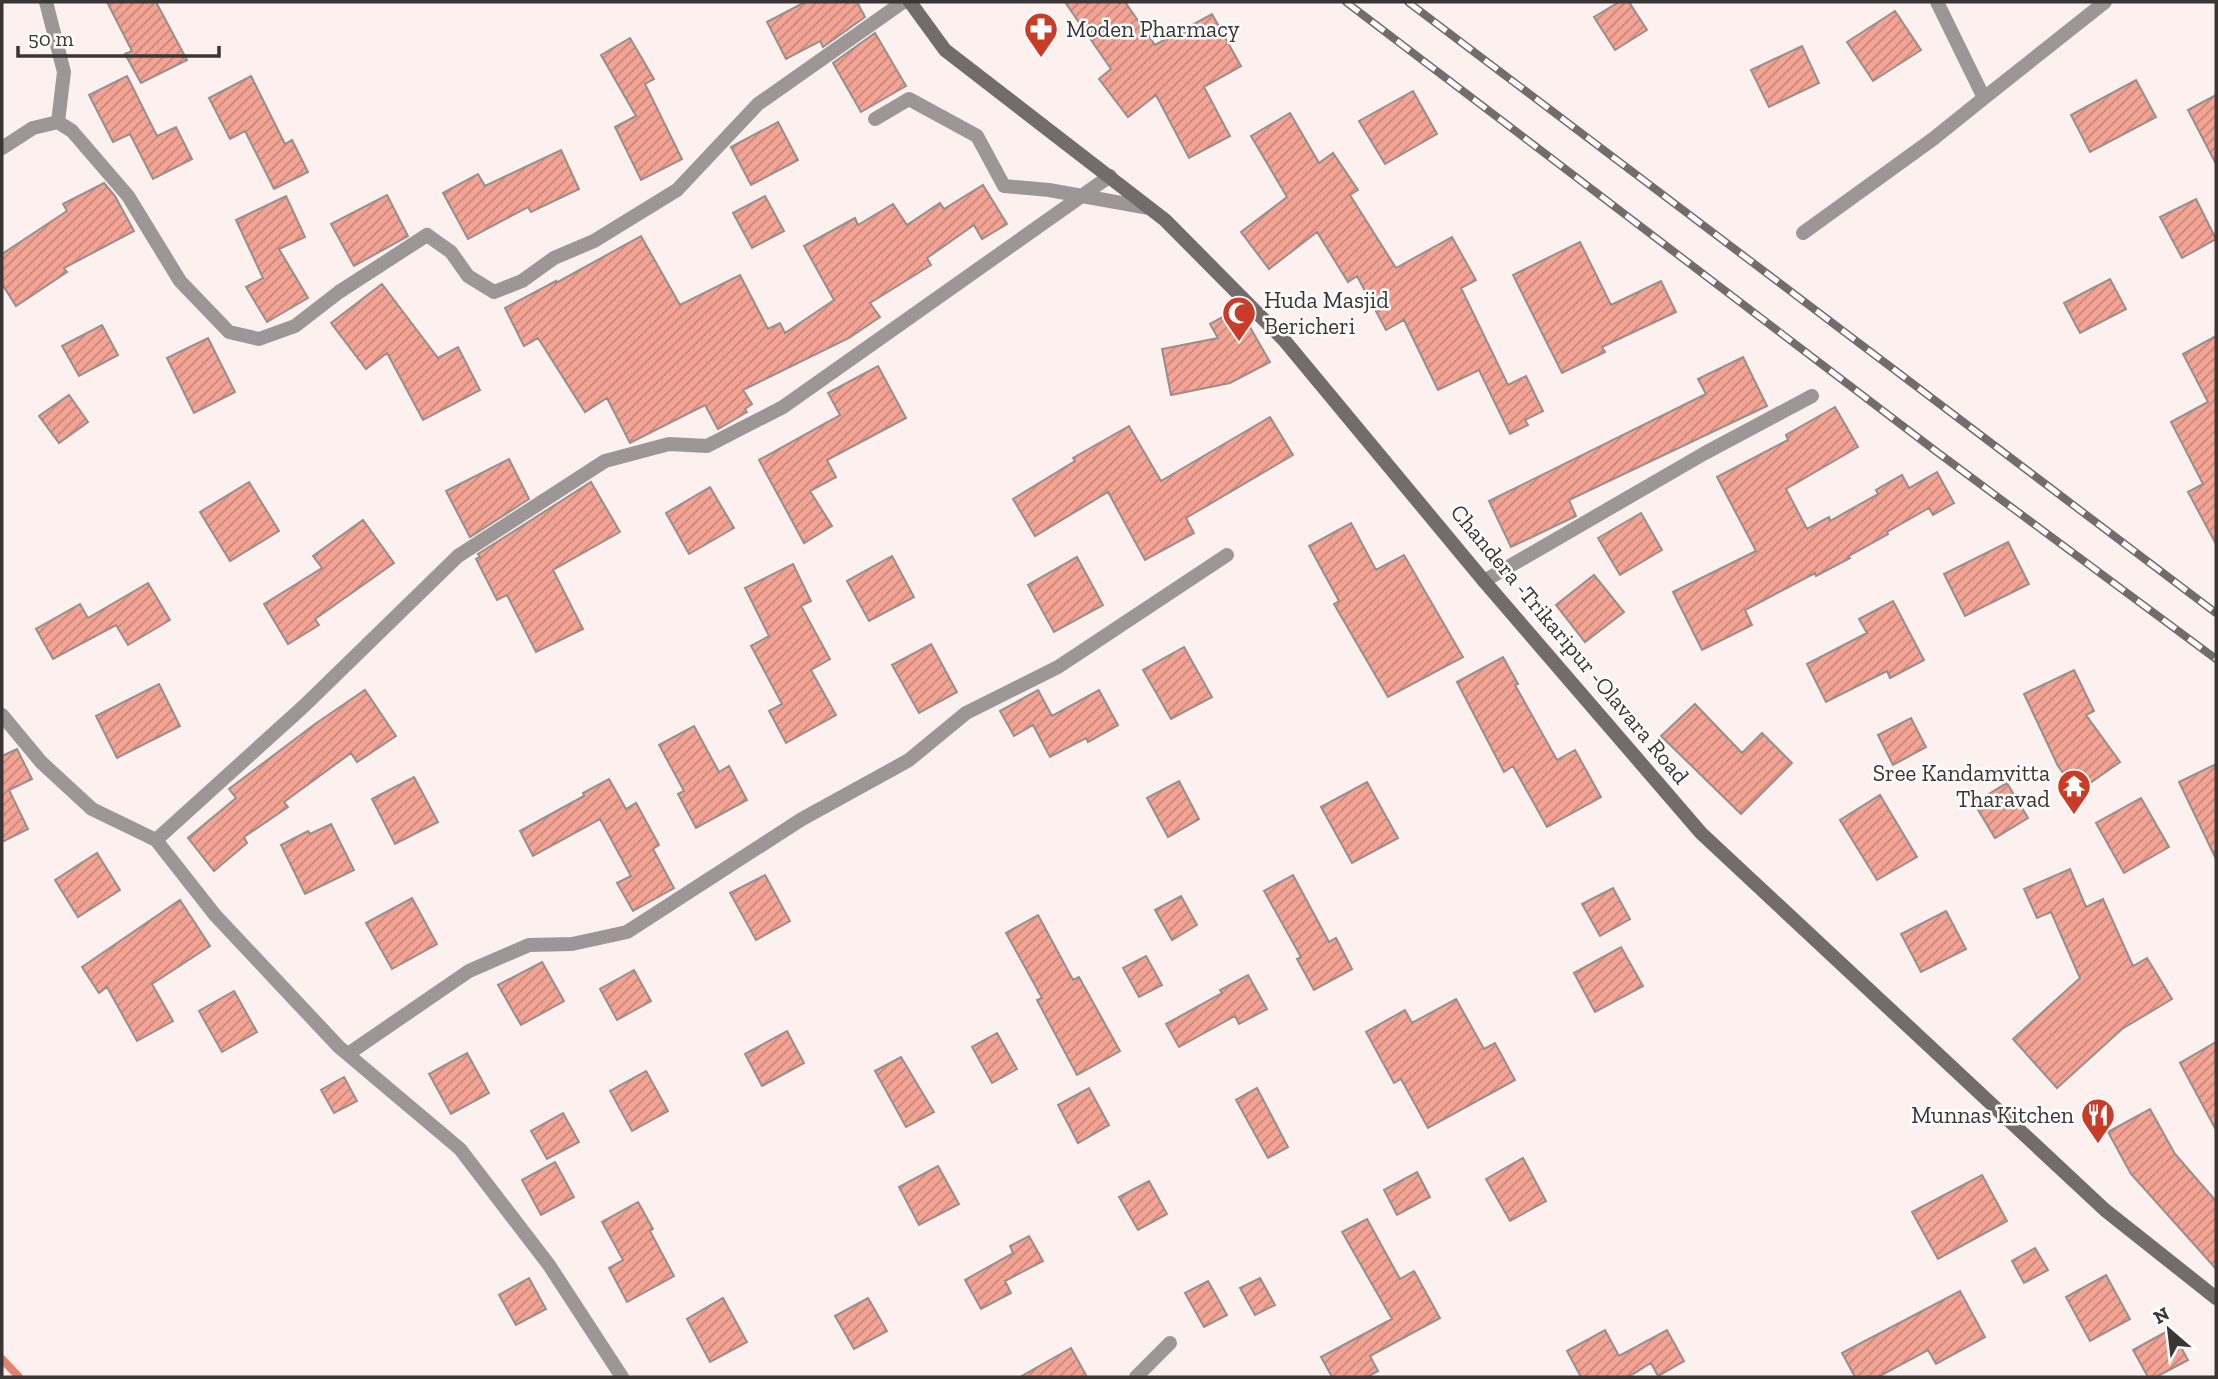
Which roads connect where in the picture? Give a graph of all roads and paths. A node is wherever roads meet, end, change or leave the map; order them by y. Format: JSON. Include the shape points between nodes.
{"nodes":[{"id":1,"x":46,"y":2,"type":"edge"},
{"id":2,"x":903,"y":2,"type":"edge"},
{"id":3,"x":911,"y":2,"type":"edge"},
{"id":4,"x":1937,"y":2,"type":"edge"},
{"id":5,"x":2105,"y":2,"type":"edge"},
{"id":6,"x":1984,"y":98,"type":"junction"},
{"id":7,"x":875,"y":119,"type":"dead end"},
{"id":8,"x":58,"y":122,"type":"junction"},
{"id":9,"x":2,"y":148,"type":"edge"},
{"id":10,"x":1110,"y":176,"type":"junction"},
{"id":11,"x":1081,"y":196,"type":"junction"},
{"id":12,"x":1149,"y":208,"type":"junction"},
{"id":13,"x":1803,"y":233,"type":"dead end"},
{"id":14,"x":1812,"y":396,"type":"dead end"},
{"id":15,"x":1227,"y":555,"type":"dead end"},
{"id":16,"x":1484,"y":581,"type":"junction"},
{"id":17,"x":2,"y":715,"type":"edge"},
{"id":18,"x":156,"y":840,"type":"junction"},
{"id":19,"x":348,"y":1054,"type":"junction"},
{"id":20,"x":2216,"y":1298,"type":"edge"},
{"id":21,"x":1170,"y":1343,"type":"dead end"},
{"id":22,"x":622,"y":1377,"type":"edge"},
{"id":23,"x":1136,"y":1377,"type":"edge"}],
"edges":[{"from":1,"to":8,"type":"street","via":[[64,72]]},
{"from":2,"to":8,"type":"street","via":[[758,104],[677,190],[594,241],[554,258],[522,281],[495,292],[468,276],[451,252],[427,235],[295,326],[259,339],[229,332],[180,281],[128,196],[72,131]]},
{"from":3,"to":10,"type":"main road","name":"Chandera -Trikaripur -Olavara Road","via":[[945,50]]},
{"from":4,"to":6,"type":"street"},
{"from":5,"to":6,"type":"street"},
{"from":6,"to":13,"type":"street"},
{"from":7,"to":11,"type":"street","via":[[909,99],[976,136],[1004,186]]},
{"from":8,"to":9,"type":"street","via":[[33,128]]},
{"from":10,"to":11,"type":"street"},
{"from":10,"to":12,"type":"main road","name":"Chandera -Trikaripur -Olavara Road"},
{"from":11,"to":12,"type":"street"},
{"from":11,"to":18,"type":"street","via":[[783,407],[707,446],[669,444],[605,461],[458,555],[304,706]]},
{"from":12,"to":16,"type":"main road","name":"Chandera -Trikaripur -Olavara Road","via":[[1284,340]]},
{"from":14,"to":16,"type":"street"},
{"from":15,"to":19,"type":"street","via":[[1058,667],[966,713],[909,761],[802,819],[626,932],[572,944],[529,945],[469,971]]},
{"from":16,"to":20,"type":"main road","name":"Chandera -Trikaripur -Olavara Road","via":[[1701,833],[2105,1210]]},
{"from":17,"to":18,"type":"street","via":[[41,762],[92,809]]},
{"from":18,"to":19,"type":"street","via":[[215,915]]},
{"from":19,"to":22,"type":"street","via":[[460,1149],[549,1265]]},
{"from":21,"to":23,"type":"street"}]}
